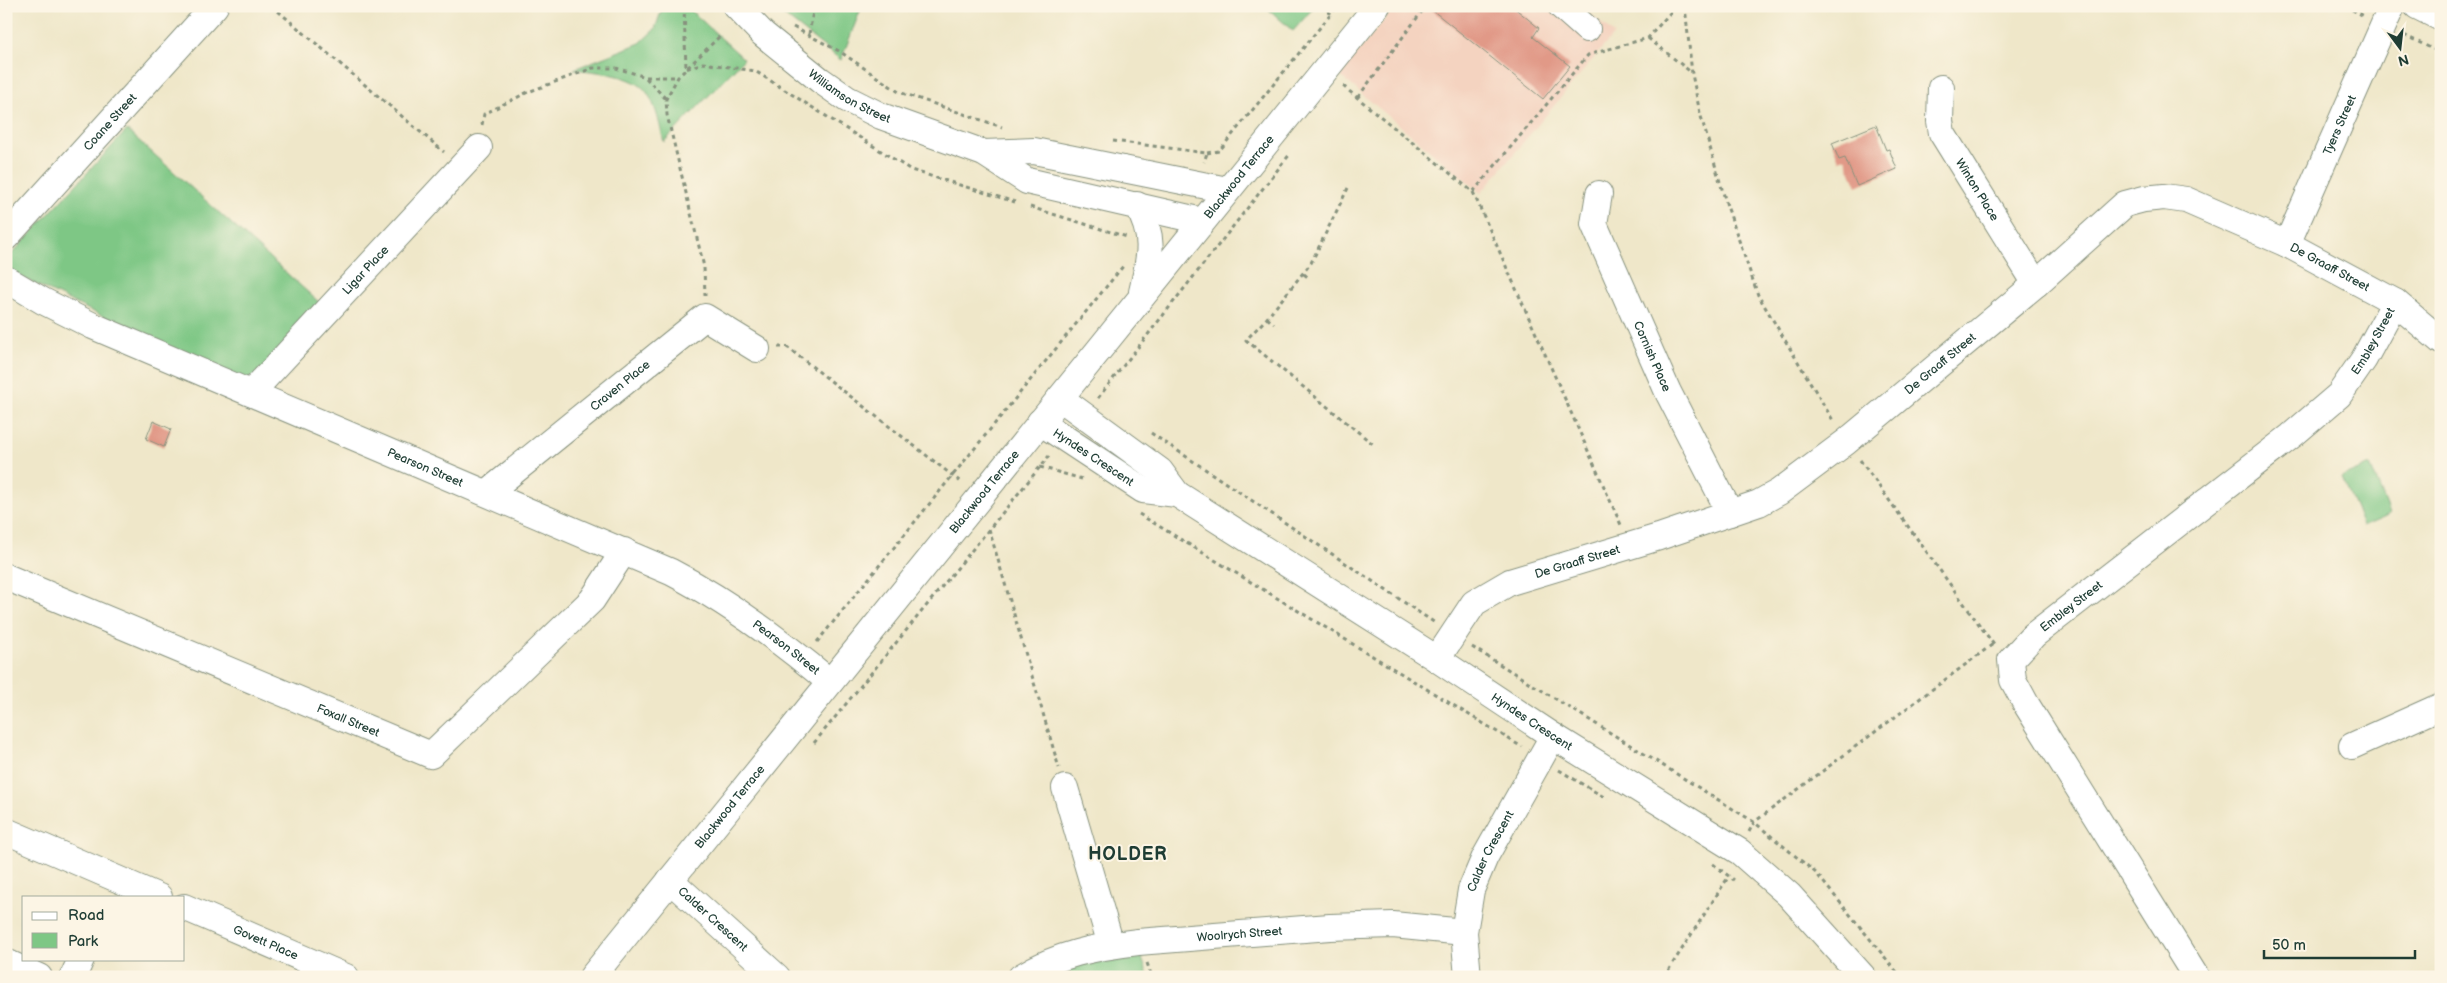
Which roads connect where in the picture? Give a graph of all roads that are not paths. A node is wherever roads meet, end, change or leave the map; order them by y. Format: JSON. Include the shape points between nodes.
{"nodes":[{"id":1,"x":215,"y":6,"type":"edge"},
{"id":2,"x":736,"y":6,"type":"edge"},
{"id":3,"x":1377,"y":6,"type":"edge"},
{"id":4,"x":1561,"y":6,"type":"edge"},
{"id":5,"x":2392,"y":6,"type":"edge"},
{"id":6,"x":2417,"y":6,"type":"edge"},
{"id":7,"x":2441,"y":18,"type":"edge"},
{"id":8,"x":1588,"y":29,"type":"dead end"},
{"id":9,"x":1941,"y":88,"type":"dead end"},
{"id":10,"x":479,"y":148,"type":"road end"},
{"id":11,"x":984,"y":153,"type":"junction"},
{"id":12,"x":1227,"y":190,"type":"junction"},
{"id":13,"x":1599,"y":194,"type":"dead end"},
{"id":14,"x":1138,"y":206,"type":"junction"},
{"id":15,"x":1202,"y":221,"type":"junction"},
{"id":16,"x":6,"y":237,"type":"edge"},
{"id":17,"x":2287,"y":244,"type":"junction"},
{"id":18,"x":6,"y":279,"type":"edge"},
{"id":19,"x":2036,"y":284,"type":"junction"},
{"id":20,"x":1141,"y":297,"type":"junction"},
{"id":21,"x":2395,"y":302,"type":"junction"},
{"id":22,"x":2441,"y":341,"type":"edge"},
{"id":23,"x":757,"y":349,"type":"dead end"},
{"id":24,"x":251,"y":393,"type":"junction"},
{"id":25,"x":1060,"y":398,"type":"junction"},
{"id":26,"x":1040,"y":422,"type":"junction"},
{"id":27,"x":487,"y":492,"type":"junction"},
{"id":28,"x":1177,"y":494,"type":"junction"},
{"id":29,"x":1730,"y":512,"type":"junction"},
{"id":30,"x":624,"y":551,"type":"junction"},
{"id":31,"x":6,"y":578,"type":"edge"},
{"id":32,"x":1437,"y":660,"type":"junction"},
{"id":33,"x":830,"y":682,"type":"junction"},
{"id":34,"x":2441,"y":706,"type":"edge"},
{"id":35,"x":2352,"y":746,"type":"dead end"},
{"id":36,"x":1546,"y":747,"type":"junction"},
{"id":37,"x":1065,"y":788,"type":"dead end"},
{"id":38,"x":6,"y":831,"type":"edge"},
{"id":39,"x":670,"y":880,"type":"junction"},
{"id":40,"x":115,"y":888,"type":"edge"},
{"id":41,"x":154,"y":896,"type":"edge"},
{"id":42,"x":185,"y":907,"type":"edge"},
{"id":43,"x":1464,"y":932,"type":"junction"},
{"id":44,"x":1111,"y":945,"type":"junction"},
{"id":45,"x":81,"y":960,"type":"edge"},
{"id":46,"x":6,"y":962,"type":"edge"},
{"id":47,"x":39,"y":977,"type":"edge"},
{"id":48,"x":73,"y":977,"type":"edge"},
{"id":49,"x":346,"y":977,"type":"edge"},
{"id":50,"x":592,"y":977,"type":"edge"},
{"id":51,"x":777,"y":977,"type":"edge"},
{"id":52,"x":1021,"y":977,"type":"edge"},
{"id":53,"x":1468,"y":977,"type":"edge"},
{"id":54,"x":1862,"y":977,"type":"edge"},
{"id":55,"x":2196,"y":977,"type":"edge"}],
"edges":[{"from":1,"to":16,"type":"street","name":"Coane Street"},
{"from":2,"to":11,"type":"street","name":"Williamson Street","via":[[789,56],[847,99],[881,116]]},
{"from":3,"to":12,"type":"street","name":"Blackwood Terrace"},
{"from":4,"to":8,"type":"street"},
{"from":5,"to":17,"type":"street","name":"Tyers Street"},
{"from":6,"to":7,"type":"street"},
{"from":9,"to":19,"type":"street","name":"Winton Place","via":[[1942,133]]},
{"from":10,"to":24,"type":"street","name":"Ligar Place"},
{"from":11,"to":12,"type":"street","name":"Williamson Street","via":[[1034,151]]},
{"from":11,"to":14,"type":"street","name":"Williamson Street","via":[[1027,181]]},
{"from":12,"to":15,"type":"street","name":"Blackwood Terrace"},
{"from":13,"to":29,"type":"street","name":"Cornish Place","via":[[1594,224],[1668,392]]},
{"from":14,"to":15,"type":"street","name":"Williamson Street"},
{"from":14,"to":20,"type":"street","via":[[1150,234],[1150,257]]},
{"from":15,"to":20,"type":"street","name":"Blackwood Terrace"},
{"from":17,"to":19,"type":"street","name":"De Graaff Street","via":[[2186,200],[2144,199],[2125,204]]},
{"from":17,"to":21,"type":"street","name":"De Graaff Street"},
{"from":18,"to":24,"type":"street","name":"Pearson Street","via":[[42,302],[93,326]]},
{"from":19,"to":29,"type":"street","name":"De Graaff Street","via":[[1846,442],[1779,492],[1759,503]]},
{"from":20,"to":25,"type":"street","name":"Blackwood Terrace"},
{"from":21,"to":22,"type":"street","name":"De Graaff Street"},
{"from":21,"to":55,"type":"street","name":"Embley Street","via":[[2364,360],[2339,396],[2034,635],[2011,660],[2014,680],[2026,704]]},
{"from":23,"to":27,"type":"street","name":"Craven Place","via":[[705,317]]},
{"from":24,"to":27,"type":"street","name":"Pearson Street"},
{"from":25,"to":26,"type":"street","name":"Blackwood Terrace"},
{"from":25,"to":28,"type":"street","name":"Hyndes Crescent","via":[[1095,405],[1160,471]]},
{"from":26,"to":28,"type":"street","name":"Hyndes Crescent","via":[[1143,490]]},
{"from":26,"to":33,"type":"street","name":"Blackwood Terrace"},
{"from":27,"to":30,"type":"street","name":"Pearson Street"},
{"from":28,"to":32,"type":"street","name":"Hyndes Crescent"},
{"from":29,"to":32,"type":"street","name":"De Graaff Street","via":[[1510,582],[1474,603]]},
{"from":30,"to":31,"type":"street","name":"Foxall Street","via":[[592,600],[431,755]]},
{"from":30,"to":33,"type":"street","name":"Pearson Street","via":[[671,572],[728,604]]},
{"from":32,"to":36,"type":"street","name":"Hyndes Crescent"},
{"from":33,"to":39,"type":"street","name":"Blackwood Terrace"},
{"from":34,"to":35,"type":"street"},
{"from":36,"to":43,"type":"street","name":"Calder Crescent","via":[[1476,876]]},
{"from":36,"to":54,"type":"street","name":"Hyndes Crescent","via":[[1740,852],[1789,894]]},
{"from":37,"to":44,"type":"street"},
{"from":38,"to":40,"type":"street"},
{"from":39,"to":50,"type":"street","name":"Blackwood Terrace"},
{"from":39,"to":51,"type":"street","name":"Calder Crescent"},
{"from":40,"to":41,"type":"street"},
{"from":42,"to":49,"type":"street","name":"Govett Place"},
{"from":43,"to":44,"type":"street","name":"Woolrych Street","via":[[1392,925],[1330,927]]},
{"from":43,"to":53,"type":"street","name":"Calder Crescent"},
{"from":44,"to":52,"type":"street","name":"Woolrych Street","via":[[1068,955]]},
{"from":45,"to":48,"type":"street"},
{"from":46,"to":47,"type":"street"}]}
